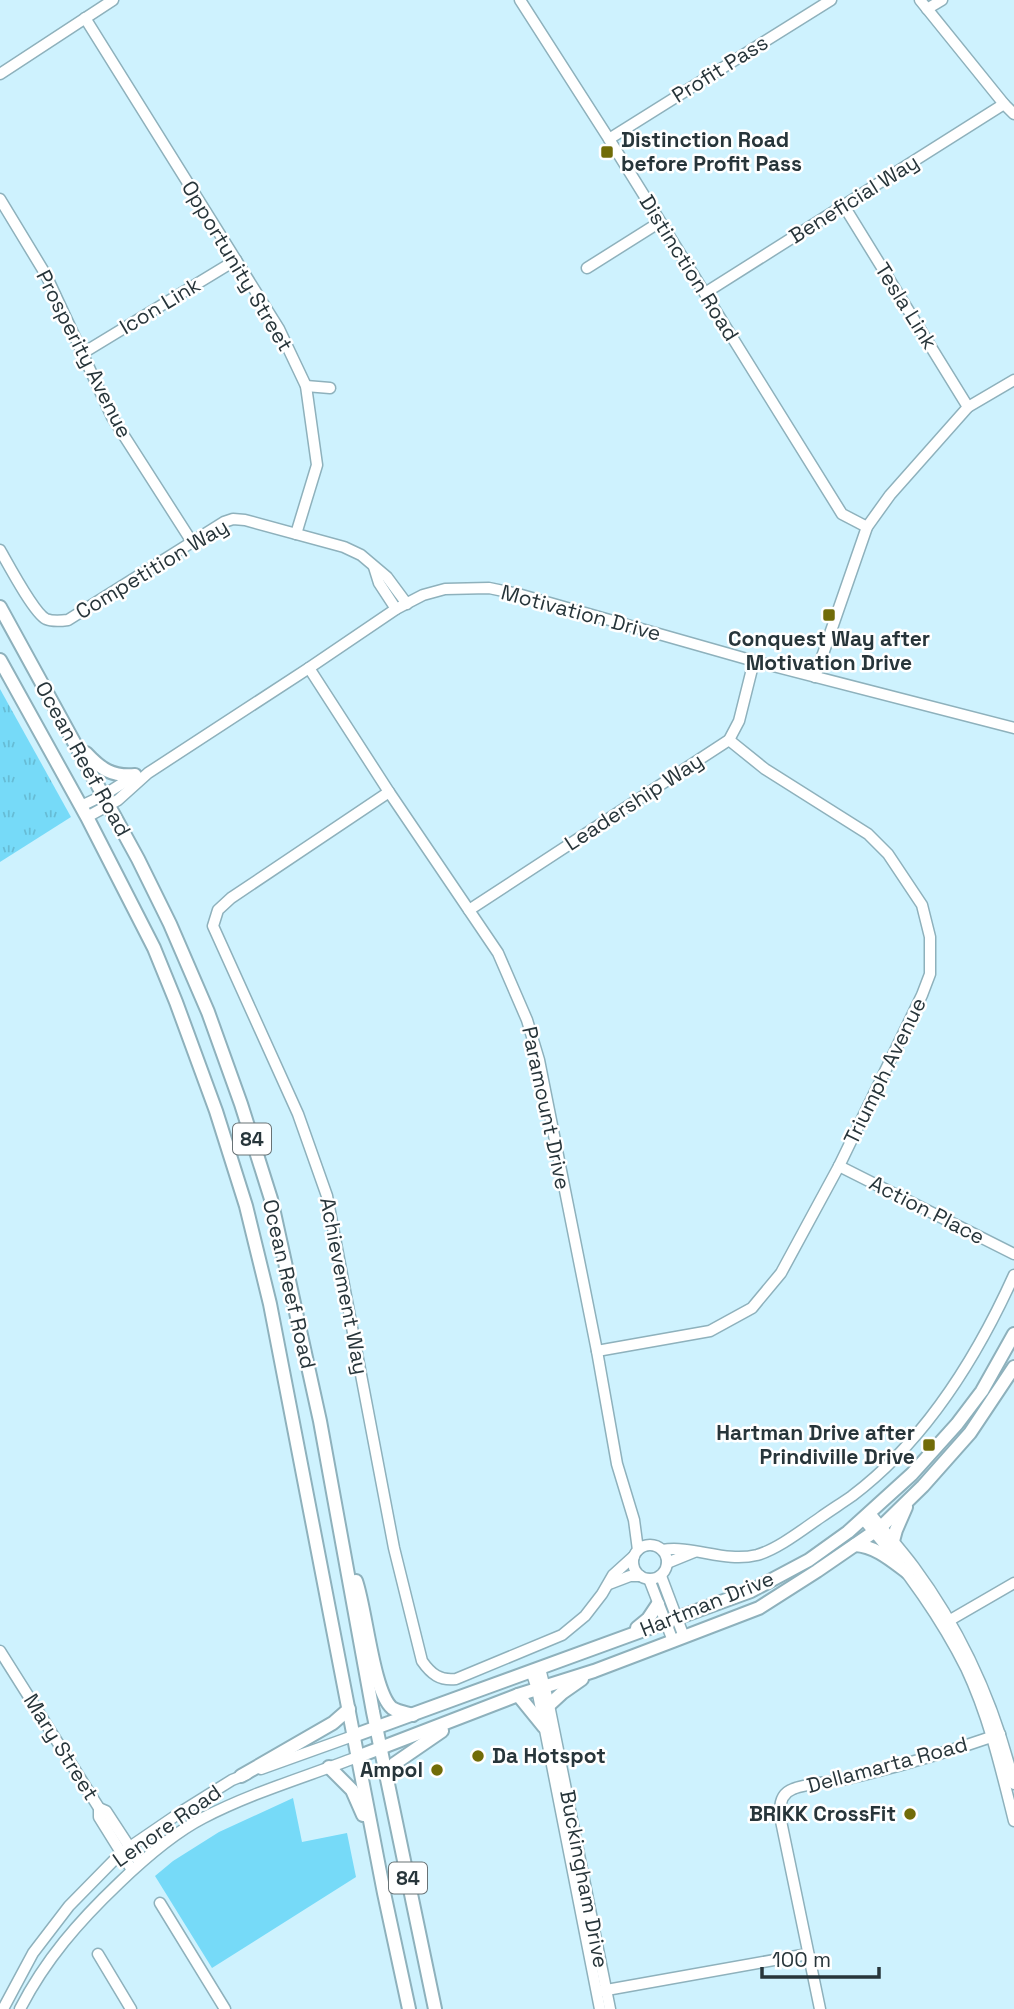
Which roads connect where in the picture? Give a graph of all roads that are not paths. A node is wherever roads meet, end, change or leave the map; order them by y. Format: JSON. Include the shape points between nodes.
{"nodes":[{"id":1,"x":113,"y":0,"type":"edge"},
{"id":2,"x":520,"y":0,"type":"edge"},
{"id":3,"x":831,"y":0,"type":"edge"},
{"id":4,"x":919,"y":0,"type":"edge"},
{"id":5,"x":942,"y":0,"type":"edge"},
{"id":6,"x":927,"y":9,"type":"junction"},
{"id":7,"x":85,"y":18,"type":"junction"},
{"id":8,"x":0,"y":74,"type":"edge"},
{"id":9,"x":1004,"y":104,"type":"junction"},
{"id":10,"x":1014,"y":114,"type":"edge"},
{"id":11,"x":609,"y":139,"type":"junction"},
{"id":12,"x":0,"y":199,"type":"edge"},
{"id":13,"x":844,"y":206,"type":"junction"},
{"id":14,"x":660,"y":222,"type":"junction"},
{"id":15,"x":236,"y":260,"type":"junction"},
{"id":16,"x":587,"y":268,"type":"dead end"},
{"id":17,"x":705,"y":293,"type":"junction"},
{"id":18,"x":83,"y":353,"type":"junction"},
{"id":19,"x":1014,"y":380,"type":"edge"},
{"id":20,"x":306,"y":386,"type":"junction"},
{"id":21,"x":330,"y":388,"type":"dead end"},
{"id":22,"x":968,"y":407,"type":"junction"},
{"id":23,"x":866,"y":527,"type":"junction"},
{"id":24,"x":296,"y":534,"type":"junction"},
{"id":25,"x":192,"y":542,"type":"junction"},
{"id":26,"x":0,"y":550,"type":"edge"},
{"id":27,"x":374,"y":566,"type":"junction"},
{"id":28,"x":407,"y":604,"type":"junction"},
{"id":29,"x":0,"y":607,"type":"edge"},
{"id":30,"x":396,"y":609,"type":"junction"},
{"id":31,"x":0,"y":660,"type":"edge"},
{"id":32,"x":754,"y":661,"type":"junction"},
{"id":33,"x":309,"y":668,"type":"junction"},
{"id":34,"x":816,"y":677,"type":"junction"},
{"id":35,"x":1014,"y":728,"type":"edge"},
{"id":36,"x":70,"y":733,"type":"junction"},
{"id":37,"x":729,"y":740,"type":"junction"},
{"id":38,"x":142,"y":774,"type":"junction"},
{"id":39,"x":389,"y":793,"type":"junction"},
{"id":40,"x":106,"y":800,"type":"junction"},
{"id":41,"x":84,"y":812,"type":"junction"},
{"id":42,"x":469,"y":910,"type":"junction"},
{"id":43,"x":839,"y":1166,"type":"junction"},
{"id":44,"x":1014,"y":1254,"type":"edge"},
{"id":45,"x":1014,"y":1275,"type":"edge"},
{"id":46,"x":1014,"y":1334,"type":"edge"},
{"id":47,"x":597,"y":1350,"type":"junction"},
{"id":48,"x":1014,"y":1367,"type":"edge"},
{"id":49,"x":909,"y":1500,"type":"junction"},
{"id":50,"x":867,"y":1516,"type":"junction"},
{"id":51,"x":634,"y":1520,"type":"junction"},
{"id":52,"x":878,"y":1529,"type":"junction"},
{"id":53,"x":893,"y":1541,"type":"junction"},
{"id":54,"x":343,"y":1544,"type":"junction"},
{"id":55,"x":855,"y":1545,"type":"junction"},
{"id":56,"x":659,"y":1548,"type":"junction"},
{"id":57,"x":695,"y":1552,"type":"junction"},
{"id":58,"x":636,"y":1553,"type":"junction"},
{"id":59,"x":667,"y":1563,"type":"junction"},
{"id":60,"x":907,"y":1572,"type":"junction"},
{"id":61,"x":661,"y":1576,"type":"junction"},
{"id":62,"x":645,"y":1578,"type":"junction"},
{"id":63,"x":1014,"y":1583,"type":"edge"},
{"id":64,"x":609,"y":1584,"type":"junction"},
{"id":65,"x":658,"y":1604,"type":"junction"},
{"id":66,"x":671,"y":1620,"type":"junction"},
{"id":67,"x":945,"y":1622,"type":"junction"},
{"id":68,"x":629,"y":1635,"type":"junction"},
{"id":69,"x":679,"y":1639,"type":"junction"},
{"id":70,"x":0,"y":1651,"type":"edge"},
{"id":71,"x":535,"y":1669,"type":"junction"},
{"id":72,"x":594,"y":1671,"type":"junction"},
{"id":73,"x":541,"y":1687,"type":"junction"},
{"id":74,"x":518,"y":1695,"type":"junction"},
{"id":75,"x":549,"y":1705,"type":"junction"},
{"id":76,"x":486,"y":1707,"type":"junction"},
{"id":77,"x":349,"y":1709,"type":"junction"},
{"id":78,"x":414,"y":1715,"type":"junction"},
{"id":79,"x":377,"y":1727,"type":"junction"},
{"id":80,"x":544,"y":1727,"type":"junction"},
{"id":81,"x":996,"y":1735,"type":"junction"},
{"id":82,"x":353,"y":1736,"type":"junction"},
{"id":83,"x":381,"y":1747,"type":"junction"},
{"id":84,"x":358,"y":1757,"type":"junction"},
{"id":85,"x":329,"y":1768,"type":"junction"},
{"id":86,"x":241,"y":1776,"type":"junction"},
{"id":87,"x":389,"y":1782,"type":"junction"},
{"id":88,"x":1014,"y":1784,"type":"edge"},
{"id":89,"x":1014,"y":1821,"type":"edge"},
{"id":90,"x":125,"y":1850,"type":"junction"},
{"id":91,"x":136,"y":1866,"type":"junction"},
{"id":92,"x":384,"y":1893,"type":"junction"},
{"id":93,"x":160,"y":1903,"type":"dead end"},
{"id":94,"x":97,"y":1954,"type":"dead end"},
{"id":95,"x":808,"y":1954,"type":"junction"},
{"id":96,"x":431,"y":1991,"type":"junction"},
{"id":97,"x":601,"y":1991,"type":"junction"},
{"id":98,"x":405,"y":2005,"type":"edge"},
{"id":99,"x":3,"y":2009,"type":"edge"},
{"id":100,"x":20,"y":2009,"type":"edge"},
{"id":101,"x":131,"y":2009,"type":"edge"},
{"id":102,"x":225,"y":2009,"type":"edge"},
{"id":103,"x":428,"y":2009,"type":"edge"},
{"id":104,"x":435,"y":2009,"type":"edge"},
{"id":105,"x":600,"y":2009,"type":"edge"},
{"id":106,"x":610,"y":2009,"type":"edge"},
{"id":107,"x":820,"y":2009,"type":"edge"}],
"edges":[{"from":1,"to":7,"type":"street"},
{"from":2,"to":11,"type":"street","name":"Distinction Road"},
{"from":3,"to":11,"type":"street","name":"Profit Pass"},
{"from":4,"to":6,"type":"street"},
{"from":5,"to":6,"type":"street"},
{"from":6,"to":9,"type":"street"},
{"from":7,"to":8,"type":"street"},
{"from":7,"to":15,"type":"street","name":"Opportunity Street"},
{"from":9,"to":10,"type":"street"},
{"from":9,"to":13,"type":"street","name":"Beneficial Way"},
{"from":11,"to":14,"type":"street","name":"Distinction Road"},
{"from":12,"to":18,"type":"street","name":"Prosperity Avenue","via":[[46,275]]},
{"from":13,"to":17,"type":"street","name":"Beneficial Way"},
{"from":13,"to":22,"type":"street","name":"Tesla Link"},
{"from":14,"to":16,"type":"street"},
{"from":14,"to":17,"type":"street","name":"Distinction Road"},
{"from":15,"to":18,"type":"street","name":"Icon Link"},
{"from":15,"to":20,"type":"street","name":"Opportunity Street","via":[[279,329]]},
{"from":17,"to":23,"type":"street","name":"Distinction Road","via":[[842,514]]},
{"from":18,"to":25,"type":"street","name":"Prosperity Avenue","via":[[112,416]]},
{"from":19,"to":22,"type":"street"},
{"from":20,"to":21,"type":"street"},
{"from":20,"to":24,"type":"street","name":"Opportunity Street","via":[[317,464]]},
{"from":22,"to":23,"type":"street"},
{"from":23,"to":34,"type":"street"},
{"from":24,"to":25,"type":"street","name":"Competition Way","via":[[233,519]]},
{"from":24,"to":27,"type":"street","name":"Competition Way","via":[[344,547]]},
{"from":25,"to":26,"type":"street","name":"Competition Way","via":[[58,622],[44,619],[36,610]]},
{"from":27,"to":28,"type":"street","name":"Competition Way"},
{"from":27,"to":30,"type":"street"},
{"from":28,"to":30,"type":"street","name":"Motivation Drive"},
{"from":28,"to":32,"type":"street","name":"Motivation Drive","via":[[445,589],[489,587]]},
{"from":29,"to":36,"type":"main road","name":"Ocean Reef Road","number":"84"},
{"from":30,"to":33,"type":"street","name":"Motivation Drive"},
{"from":31,"to":41,"type":"main road","name":"Ocean Reef Road","number":"84"},
{"from":32,"to":34,"type":"street","name":"Motivation Drive"},
{"from":32,"to":37,"type":"street"},
{"from":33,"to":38,"type":"street","name":"Motivation Drive"},
{"from":33,"to":39,"type":"street","name":"Paramount Drive"},
{"from":34,"to":35,"type":"street","name":"Motivation Drive"},
{"from":36,"to":38,"type":"main road","via":[[105,770],[122,776]]},
{"from":36,"to":40,"type":"main road","name":"Ocean Reef Road","number":"84"},
{"from":37,"to":42,"type":"street","name":"Leadership Way"},
{"from":37,"to":43,"type":"street","name":"Triumph Avenue","via":[[765,769],[868,834],[888,854],[922,905],[930,937],[930,974]]},
{"from":38,"to":40,"type":"street","name":"Motivation Drive"},
{"from":39,"to":42,"type":"street","name":"Paramount Drive"},
{"from":39,"to":64,"type":"street","name":"Achievement Way","via":[[231,898],[218,910],[213,926],[298,1114],[327,1196],[394,1548],[422,1661],[438,1677],[456,1679],[562,1635],[585,1616]]},
{"from":40,"to":41,"type":"street","name":"Motivation Drive"},
{"from":40,"to":54,"type":"main road","name":"Ocean Reef Road","number":"84","via":[[175,937],[241,1104],[271,1199]]},
{"from":41,"to":77,"type":"main road","name":"Ocean Reef Road","number":"84","via":[[172,991],[246,1206],[270,1304]]},
{"from":42,"to":47,"type":"street","name":"Paramount Drive","via":[[498,953],[539,1060]]},
{"from":43,"to":44,"type":"street","name":"Action Place"},
{"from":43,"to":47,"type":"street","name":"Triumph Avenue","via":[[781,1273],[752,1308],[710,1331]]},
{"from":45,"to":57,"type":"street","via":[[942,1403],[862,1487],[796,1534],[756,1555]]},
{"from":46,"to":50,"type":"main road","name":"Hartman Drive","via":[[957,1424]]},
{"from":47,"to":51,"type":"street","name":"Paramount Drive","via":[[617,1464]]},
{"from":48,"to":49,"type":"main road","name":"Hartman Drive","via":[[970,1433]]},
{"from":49,"to":52,"type":"main road","name":"Hartman Drive"},
{"from":49,"to":53,"type":"main road"},
{"from":50,"to":52,"type":"street"},
{"from":50,"to":66,"type":"main road","name":"Hartman Drive","via":[[808,1560],[751,1591]]},
{"from":51,"to":56,"type":"street","name":"Paramount Drive"},
{"from":51,"to":58,"type":"street","name":"Paramount Drive"},
{"from":52,"to":53,"type":"street"},
{"from":52,"to":55,"type":"main road","name":"Hartman Drive"},
{"from":52,"to":60,"type":"street"},
{"from":53,"to":67,"type":"street","via":[[914,1567]]},
{"from":54,"to":78,"type":"main road","via":[[362,1598],[381,1690],[391,1707]]},
{"from":54,"to":79,"type":"main road","name":"Ocean Reef Road","number":"84"},
{"from":55,"to":60,"type":"main road","via":[[876,1550]]},
{"from":55,"to":69,"type":"main road","name":"Hartman Drive","via":[[759,1608]]},
{"from":56,"to":57,"type":"street"},
{"from":56,"to":58,"type":"street","via":[[643,1546]]},
{"from":56,"to":59,"type":"street"},
{"from":57,"to":59,"type":"street"},
{"from":58,"to":62,"type":"street","via":[[635,1569]]},
{"from":58,"to":64,"type":"street","name":"Achievement Way"},
{"from":59,"to":61,"type":"street"},
{"from":60,"to":67,"type":"street"},
{"from":61,"to":62,"type":"street"},
{"from":61,"to":66,"type":"street"},
{"from":62,"to":64,"type":"street"},
{"from":62,"to":65,"type":"street"},
{"from":63,"to":67,"type":"street"},
{"from":65,"to":66,"type":"street"},
{"from":65,"to":68,"type":"main road"},
{"from":66,"to":68,"type":"main road","name":"Hartman Drive"},
{"from":66,"to":69,"type":"street"},
{"from":67,"to":81,"type":"street","via":[[974,1665]]},
{"from":68,"to":71,"type":"main road","name":"Hartman Drive"},
{"from":69,"to":72,"type":"main road","name":"Hartman Drive"},
{"from":70,"to":90,"type":"street","name":"Mary Street","via":[[99,1808],[99,1816]]},
{"from":71,"to":73,"type":"street","name":"Buckingham Drive"},
{"from":71,"to":78,"type":"main road","name":"Hartman Drive"},
{"from":72,"to":73,"type":"main road","name":"Hartman Drive"},
{"from":72,"to":75,"type":"main road"},
{"from":73,"to":74,"type":"main road","name":"Hartman Drive"},
{"from":73,"to":75,"type":"street","name":"Buckingham Drive"},
{"from":73,"to":80,"type":"street","name":"Buckingham Drive"},
{"from":74,"to":76,"type":"main road","name":"Hartman Drive"},
{"from":74,"to":80,"type":"main road"},
{"from":75,"to":97,"type":"street","name":"Buckingham Drive"},
{"from":76,"to":83,"type":"main road","name":"Hartman Drive"},
{"from":76,"to":87,"type":"main road","via":[[394,1764]]},
{"from":77,"to":82,"type":"main road","name":"Ocean Reef Road","number":"84"},
{"from":77,"to":86,"type":"main road"},
{"from":78,"to":79,"type":"main road","name":"Hartman Drive"},
{"from":79,"to":82,"type":"main road","name":"Hartman Drive"},
{"from":79,"to":83,"type":"main road","name":"Ocean Reef Road","number":"84"},
{"from":80,"to":97,"type":"street","name":"Buckingham Drive"},
{"from":81,"to":88,"type":"street"},
{"from":81,"to":89,"type":"street"},
{"from":81,"to":95,"type":"street","name":"Dellamarta Road","via":[[887,1769],[792,1789],[783,1796],[780,1812]]},
{"from":82,"to":84,"type":"main road","name":"Ocean Reef Road","number":"84"},
{"from":82,"to":86,"type":"street","name":"Lenore Road"},
{"from":83,"to":84,"type":"main road","name":"Hartman Drive"},
{"from":83,"to":87,"type":"main road","name":"Ocean Reef Road","number":"84"},
{"from":84,"to":85,"type":"street","name":"Lenore Road"},
{"from":84,"to":92,"type":"main road","name":"Ocean Reef Road","number":"84"},
{"from":85,"to":91,"type":"street","name":"Lenore Road","via":[[201,1819]]},
{"from":85,"to":92,"type":"main road","via":[[356,1797]]},
{"from":86,"to":90,"type":"street","name":"Lenore Road"},
{"from":87,"to":96,"type":"main road","name":"Ocean Reef Road","number":"84"},
{"from":90,"to":91,"type":"street","name":"Mary Street"},
{"from":90,"to":99,"type":"street","name":"Lenore Road","via":[[69,1906],[33,1953]]},
{"from":91,"to":100,"type":"street","name":"Lenore Road","via":[[72,1930]]},
{"from":92,"to":98,"type":"main road","name":"Ocean Reef Road","number":"84"},
{"from":93,"to":102,"type":"street"},
{"from":94,"to":101,"type":"street"},
{"from":95,"to":97,"type":"street"},
{"from":95,"to":107,"type":"street","name":"Dellamarta Road"},
{"from":96,"to":103,"type":"street"},
{"from":96,"to":104,"type":"main road","name":"Ocean Reef Road","number":"84"},
{"from":97,"to":105,"type":"street","name":"Buckingham Drive"},
{"from":97,"to":106,"type":"street","name":"Buckingham Drive"}]}
